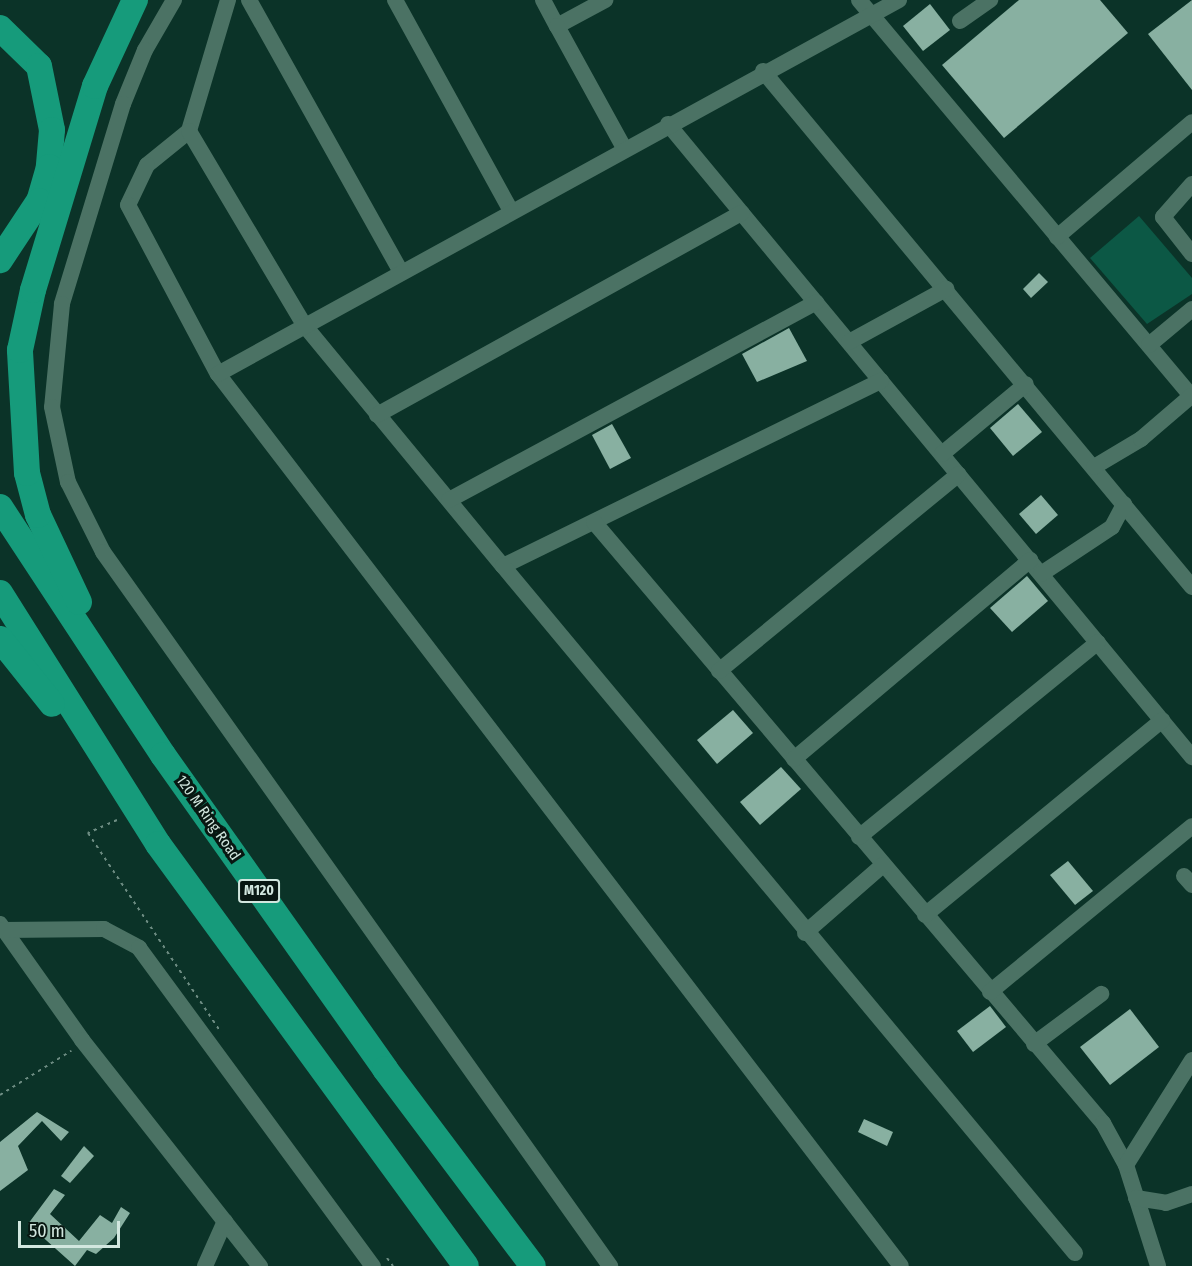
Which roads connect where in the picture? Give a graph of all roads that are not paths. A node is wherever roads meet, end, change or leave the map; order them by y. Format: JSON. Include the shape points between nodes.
{"nodes":[{"id":1,"x":135,"y":0,"type":"edge"},
{"id":2,"x":174,"y":0,"type":"edge"},
{"id":3,"x":228,"y":0,"type":"edge"},
{"id":4,"x":249,"y":0,"type":"edge"},
{"id":5,"x":395,"y":0,"type":"edge"},
{"id":6,"x":543,"y":0,"type":"edge"},
{"id":7,"x":605,"y":0,"type":"edge"},
{"id":8,"x":859,"y":0,"type":"edge"},
{"id":9,"x":899,"y":0,"type":"edge"},
{"id":10,"x":990,"y":0,"type":"edge"},
{"id":11,"x":869,"y":17,"type":"junction"},
{"id":12,"x":960,"y":21,"type":"dead end"},
{"id":13,"x":557,"y":26,"type":"junction"},
{"id":14,"x":0,"y":28,"type":"edge"},
{"id":15,"x":763,"y":71,"type":"junction"},
{"id":16,"x":1192,"y":122,"type":"edge"},
{"id":17,"x":668,"y":124,"type":"junction"},
{"id":18,"x":189,"y":131,"type":"junction"},
{"id":19,"x":624,"y":148,"type":"junction"},
{"id":20,"x":1192,"y":184,"type":"edge"},
{"id":21,"x":511,"y":211,"type":"junction"},
{"id":22,"x":742,"y":213,"type":"junction"},
{"id":23,"x":1057,"y":237,"type":"junction"},
{"id":24,"x":1192,"y":254,"type":"edge"},
{"id":25,"x":0,"y":260,"type":"edge"},
{"id":26,"x":401,"y":272,"type":"junction"},
{"id":27,"x":946,"y":289,"type":"junction"},
{"id":28,"x":816,"y":302,"type":"junction"},
{"id":29,"x":1192,"y":309,"type":"edge"},
{"id":30,"x":305,"y":326,"type":"junction"},
{"id":31,"x":849,"y":342,"type":"junction"},
{"id":32,"x":1149,"y":345,"type":"junction"},
{"id":33,"x":218,"y":374,"type":"junction"},
{"id":34,"x":881,"y":381,"type":"junction"},
{"id":35,"x":1026,"y":384,"type":"junction"},
{"id":36,"x":1192,"y":396,"type":"edge"},
{"id":37,"x":377,"y":415,"type":"junction"},
{"id":38,"x":942,"y":454,"type":"junction"},
{"id":39,"x":1094,"y":467,"type":"junction"},
{"id":40,"x":959,"y":474,"type":"junction"},
{"id":41,"x":449,"y":500,"type":"junction"},
{"id":42,"x":1124,"y":504,"type":"junction"},
{"id":43,"x":0,"y":507,"type":"edge"},
{"id":44,"x":594,"y":522,"type":"junction"},
{"id":45,"x":1030,"y":560,"type":"junction"},
{"id":46,"x":503,"y":566,"type":"junction"},
{"id":47,"x":1041,"y":574,"type":"junction"},
{"id":48,"x":1192,"y":587,"type":"edge"},
{"id":49,"x":0,"y":593,"type":"edge"},
{"id":50,"x":0,"y":639,"type":"edge"},
{"id":51,"x":1098,"y":642,"type":"junction"},
{"id":52,"x":719,"y":671,"type":"junction"},
{"id":53,"x":1162,"y":720,"type":"junction"},
{"id":54,"x":163,"y":754,"type":"junction"},
{"id":55,"x":1192,"y":757,"type":"edge"},
{"id":56,"x":794,"y":759,"type":"junction"},
{"id":57,"x":1192,"y":826,"type":"edge"},
{"id":58,"x":860,"y":837,"type":"junction"},
{"id":59,"x":158,"y":844,"type":"junction"},
{"id":60,"x":883,"y":865,"type":"junction"},
{"id":61,"x":925,"y":915,"type":"junction"},
{"id":62,"x":2,"y":927,"type":"edge"},
{"id":63,"x":805,"y":933,"type":"junction"},
{"id":64,"x":990,"y":992,"type":"junction"},
{"id":65,"x":1101,"y":994,"type":"dead end"},
{"id":66,"x":1034,"y":1044,"type":"junction"},
{"id":67,"x":1192,"y":1060,"type":"edge"},
{"id":68,"x":1126,"y":1165,"type":"junction"},
{"id":69,"x":1192,"y":1194,"type":"edge"},
{"id":70,"x":1136,"y":1198,"type":"junction"},
{"id":71,"x":225,"y":1221,"type":"junction"},
{"id":72,"x":1075,"y":1253,"type":"dead end"},
{"id":73,"x":380,"y":1261,"type":"edge"},
{"id":74,"x":205,"y":1266,"type":"edge"},
{"id":75,"x":260,"y":1266,"type":"edge"},
{"id":76,"x":466,"y":1266,"type":"edge"},
{"id":77,"x":533,"y":1266,"type":"edge"},
{"id":78,"x":610,"y":1266,"type":"edge"},
{"id":79,"x":902,"y":1266,"type":"edge"},
{"id":80,"x":1158,"y":1266,"type":"edge"}],
"edges":[{"from":1,"to":54,"type":"highway","via":[[95,86],[33,290],[20,350],[21,428],[38,515],[54,552]]},
{"from":2,"to":78,"type":"street","via":[[145,50],[123,104],[62,304],[52,407],[68,482],[103,552]]},
{"from":3,"to":18,"type":"street"},
{"from":4,"to":26,"type":"street"},
{"from":5,"to":21,"type":"street"},
{"from":6,"to":13,"type":"street"},
{"from":7,"to":13,"type":"street"},
{"from":8,"to":11,"type":"street"},
{"from":9,"to":11,"type":"street"},
{"from":10,"to":12,"type":"street"},
{"from":11,"to":15,"type":"street"},
{"from":11,"to":23,"type":"street"},
{"from":13,"to":19,"type":"street"},
{"from":14,"to":25,"type":"highway","via":[[39,66],[52,130],[50,167],[39,201]]},
{"from":15,"to":17,"type":"street"},
{"from":15,"to":27,"type":"street"},
{"from":16,"to":23,"type":"street"},
{"from":17,"to":19,"type":"street"},
{"from":17,"to":22,"type":"street"},
{"from":18,"to":30,"type":"street"},
{"from":18,"to":33,"type":"street","via":[[147,165],[128,205]]},
{"from":19,"to":21,"type":"street"},
{"from":20,"to":24,"type":"street","via":[[1162,217]]},
{"from":21,"to":26,"type":"street"},
{"from":22,"to":28,"type":"street"},
{"from":22,"to":37,"type":"street"},
{"from":23,"to":32,"type":"street"},
{"from":26,"to":30,"type":"street"},
{"from":27,"to":31,"type":"street"},
{"from":27,"to":35,"type":"street"},
{"from":28,"to":31,"type":"street"},
{"from":28,"to":41,"type":"street"},
{"from":29,"to":32,"type":"street"},
{"from":30,"to":33,"type":"street"},
{"from":30,"to":37,"type":"street"},
{"from":31,"to":34,"type":"street"},
{"from":32,"to":36,"type":"street"},
{"from":33,"to":79,"type":"street"},
{"from":34,"to":38,"type":"street"},
{"from":34,"to":44,"type":"street"},
{"from":35,"to":38,"type":"street"},
{"from":35,"to":39,"type":"street"},
{"from":36,"to":39,"type":"street","via":[[1141,439]]},
{"from":37,"to":41,"type":"street"},
{"from":38,"to":40,"type":"street"},
{"from":39,"to":42,"type":"street"},
{"from":40,"to":45,"type":"street"},
{"from":40,"to":52,"type":"street"},
{"from":41,"to":46,"type":"street"},
{"from":42,"to":47,"type":"street","via":[[1112,527]]},
{"from":42,"to":48,"type":"street"},
{"from":43,"to":54,"type":"highway","name":"120 M Ring Road","number":"M120"},
{"from":44,"to":46,"type":"street"},
{"from":44,"to":52,"type":"street"},
{"from":45,"to":47,"type":"street"},
{"from":45,"to":56,"type":"street"},
{"from":46,"to":63,"type":"street"},
{"from":47,"to":51,"type":"street"},
{"from":49,"to":59,"type":"highway"},
{"from":50,"to":59,"type":"highway"},
{"from":51,"to":53,"type":"street"},
{"from":51,"to":58,"type":"street"},
{"from":52,"to":56,"type":"street"},
{"from":53,"to":55,"type":"street"},
{"from":53,"to":61,"type":"street"},
{"from":54,"to":77,"type":"highway","name":"120 M Ring Road","number":"M120","via":[[385,1069]]},
{"from":56,"to":58,"type":"street"},
{"from":57,"to":64,"type":"street"},
{"from":58,"to":60,"type":"street"},
{"from":59,"to":76,"type":"highway"},
{"from":60,"to":61,"type":"street"},
{"from":60,"to":63,"type":"street"},
{"from":61,"to":64,"type":"street"},
{"from":62,"to":71,"type":"street","via":[[82,1040]]},
{"from":62,"to":73,"type":"street","via":[[104,929],[139,948]]},
{"from":63,"to":72,"type":"street"},
{"from":64,"to":66,"type":"street"},
{"from":65,"to":66,"type":"street"},
{"from":66,"to":68,"type":"street","via":[[1103,1123]]},
{"from":67,"to":68,"type":"street"},
{"from":68,"to":70,"type":"street"},
{"from":69,"to":70,"type":"street","via":[[1166,1203]]},
{"from":70,"to":80,"type":"street"},
{"from":71,"to":74,"type":"street"},
{"from":71,"to":75,"type":"street"}]}
